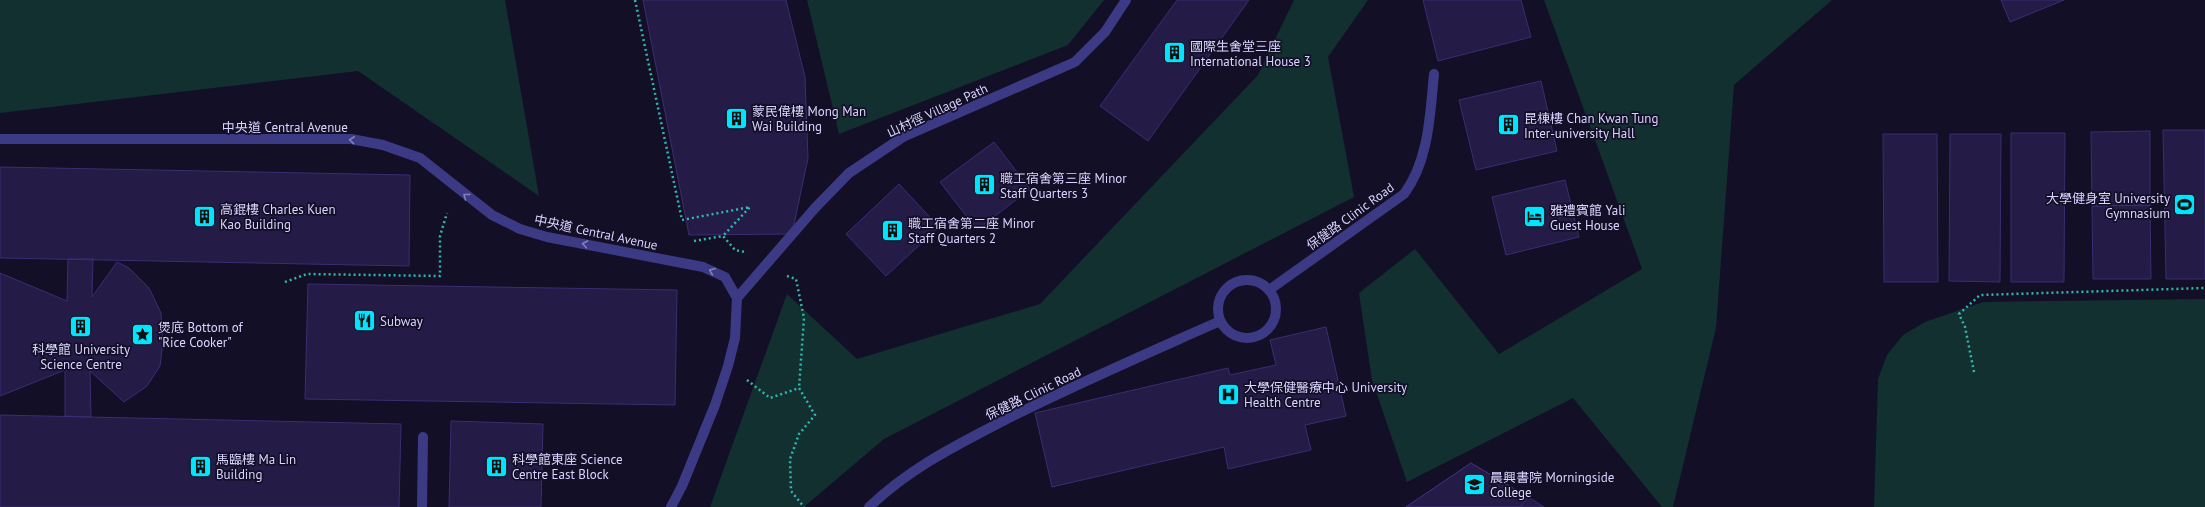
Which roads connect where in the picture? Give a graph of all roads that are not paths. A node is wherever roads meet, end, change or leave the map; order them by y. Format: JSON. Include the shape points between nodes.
{"nodes":[{"id":1,"x":1126,"y":0,"type":"edge"},
{"id":2,"x":1434,"y":74,"type":"dead end"},
{"id":3,"x":0,"y":139,"type":"edge"},
{"id":4,"x":1269,"y":290,"type":"junction"},
{"id":5,"x":737,"y":298,"type":"junction"},
{"id":6,"x":1220,"y":321,"type":"junction"},
{"id":7,"x":423,"y":438,"type":"dead end"},
{"id":8,"x":422,"y":507,"type":"edge"},
{"id":9,"x":671,"y":507,"type":"edge"},
{"id":10,"x":869,"y":507,"type":"edge"}],
"edges":[{"from":1,"to":5,"type":"street","name":"山村徑 Village Path","via":[[1106,32],[1075,62],[903,137],[849,173]]},
{"from":2,"to":4,"type":"street","name":"保健路 Clinic Road","via":[[1420,166],[1404,194]]},
{"from":5,"to":3,"type":"street","name":"中央道 Central Avenue","one_way":true,"via":[[725,277],[703,267],[547,237],[520,229],[492,215],[420,158],[383,145],[351,139]]},
{"from":4,"to":6,"type":"street","via":[[1253,281],[1235,282],[1226,288],[1217,305]]},
{"from":4,"to":6,"type":"street","via":[[1274,298],[1275,312],[1271,325],[1264,332],[1246,338],[1236,336]]},
{"from":5,"to":9,"type":"street","via":[[735,338],[728,366],[694,457]]},
{"from":6,"to":10,"type":"street","name":"保健路 Clinic Road","via":[[1037,403],[933,457],[901,478]]},
{"from":7,"to":8,"type":"street"}]}
